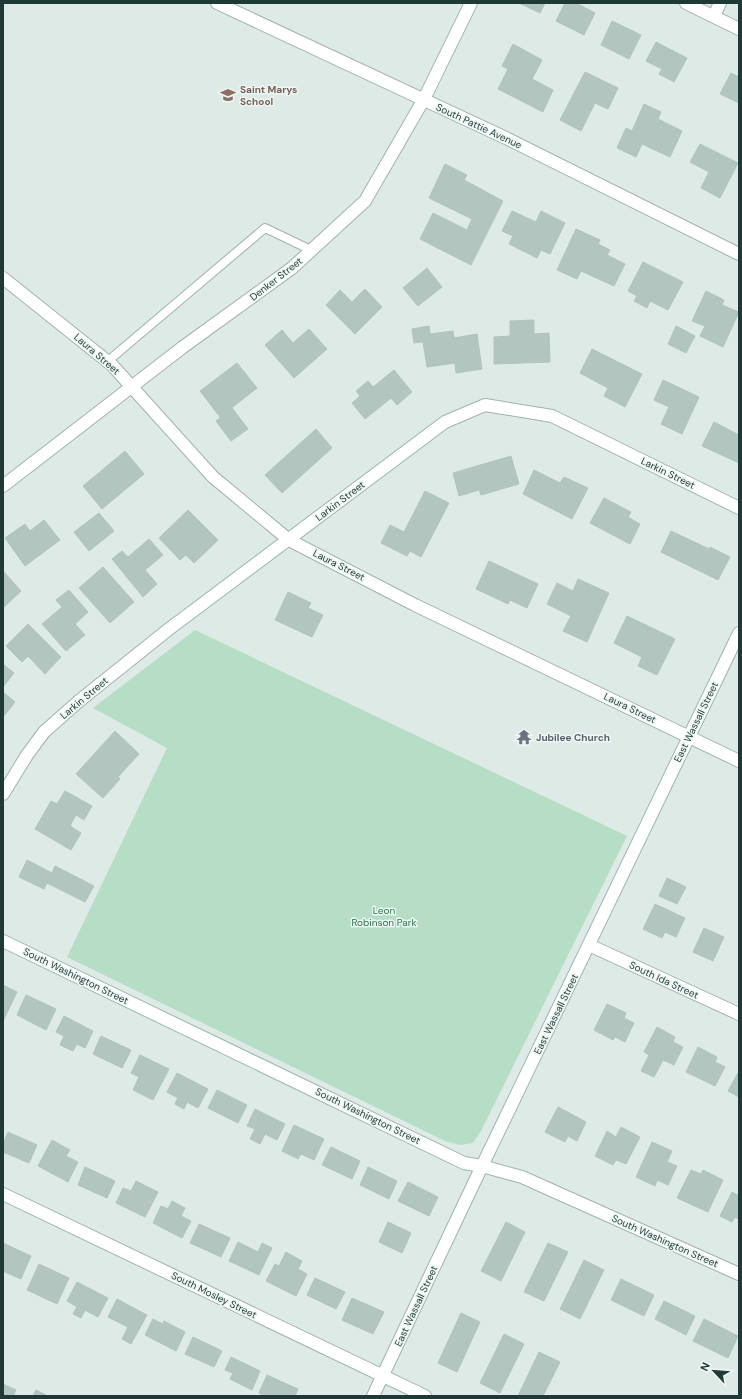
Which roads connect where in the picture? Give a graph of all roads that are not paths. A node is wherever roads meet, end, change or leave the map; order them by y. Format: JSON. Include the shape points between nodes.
{"nodes":[{"id":1,"x":216,"y":3,"type":"edge"},
{"id":2,"x":471,"y":3,"type":"edge"},
{"id":3,"x":686,"y":3,"type":"edge"},
{"id":4,"x":720,"y":3,"type":"edge"},
{"id":5,"x":714,"y":16,"type":"junction"},
{"id":6,"x":739,"y":29,"type":"edge"},
{"id":7,"x":424,"y":100,"type":"junction"},
{"id":8,"x":311,"y":250,"type":"junction"},
{"id":9,"x":739,"y":254,"type":"edge"},
{"id":10,"x":3,"y":278,"type":"edge"},
{"id":11,"x":108,"y":361,"type":"junction"},
{"id":12,"x":132,"y":387,"type":"junction"},
{"id":13,"x":3,"y":486,"type":"edge"},
{"id":14,"x":739,"y":508,"type":"edge"},
{"id":15,"x":289,"y":540,"type":"junction"},
{"id":16,"x":739,"y":633,"type":"edge"},
{"id":17,"x":689,"y":736,"type":"junction"},
{"id":18,"x":739,"y":761,"type":"edge"},
{"id":19,"x":3,"y":794,"type":"edge"},
{"id":20,"x":3,"y":941,"type":"edge"},
{"id":21,"x":589,"y":945,"type":"junction"},
{"id":22,"x":739,"y":1014,"type":"edge"},
{"id":23,"x":482,"y":1166,"type":"junction"},
{"id":24,"x":3,"y":1194,"type":"edge"},
{"id":25,"x":739,"y":1274,"type":"edge"},
{"id":26,"x":383,"y":1376,"type":"junction"},
{"id":27,"x":373,"y":1396,"type":"edge"},
{"id":28,"x":425,"y":1396,"type":"edge"}],
"edges":[{"from":1,"to":7,"type":"street","name":"South Pattie Avenue"},
{"from":2,"to":7,"type":"street","name":"Denker Street"},
{"from":3,"to":5,"type":"street"},
{"from":4,"to":5,"type":"street"},
{"from":5,"to":6,"type":"street"},
{"from":7,"to":8,"type":"street","name":"Denker Street","via":[[365,201]]},
{"from":7,"to":9,"type":"street","name":"South Pattie Avenue"},
{"from":8,"to":11,"type":"lane","via":[[265,228]]},
{"from":8,"to":12,"type":"street","name":"Denker Street","via":[[292,268]]},
{"from":10,"to":11,"type":"street","name":"Laura Street"},
{"from":11,"to":12,"type":"street","name":"Laura Street"},
{"from":12,"to":13,"type":"street","name":"Denker Street"},
{"from":12,"to":15,"type":"street","name":"Laura Street","via":[[213,477]]},
{"from":14,"to":15,"type":"street","name":"Larkin Street","via":[[552,416],[485,405],[444,422]]},
{"from":15,"to":17,"type":"street","name":"Laura Street","via":[[415,605]]},
{"from":15,"to":19,"type":"street","name":"Larkin Street","via":[[169,629],[44,732]]},
{"from":16,"to":17,"type":"street","name":"East Wassall Street"},
{"from":17,"to":18,"type":"street","name":"Laura Street"},
{"from":17,"to":21,"type":"street","name":"East Wassall Street"},
{"from":20,"to":23,"type":"street","name":"South Washington Street","via":[[464,1163]]},
{"from":21,"to":22,"type":"street","name":"South Ida Street"},
{"from":21,"to":23,"type":"street","name":"East Wassall Street"},
{"from":23,"to":25,"type":"street","name":"South Washington Street","via":[[522,1178]]},
{"from":23,"to":26,"type":"street","name":"East Wassall Street"},
{"from":24,"to":26,"type":"street","name":"South Mosley Street"},
{"from":26,"to":27,"type":"street","name":"East Wassall Street"},
{"from":26,"to":28,"type":"street","name":"South Mosley Street"}]}
